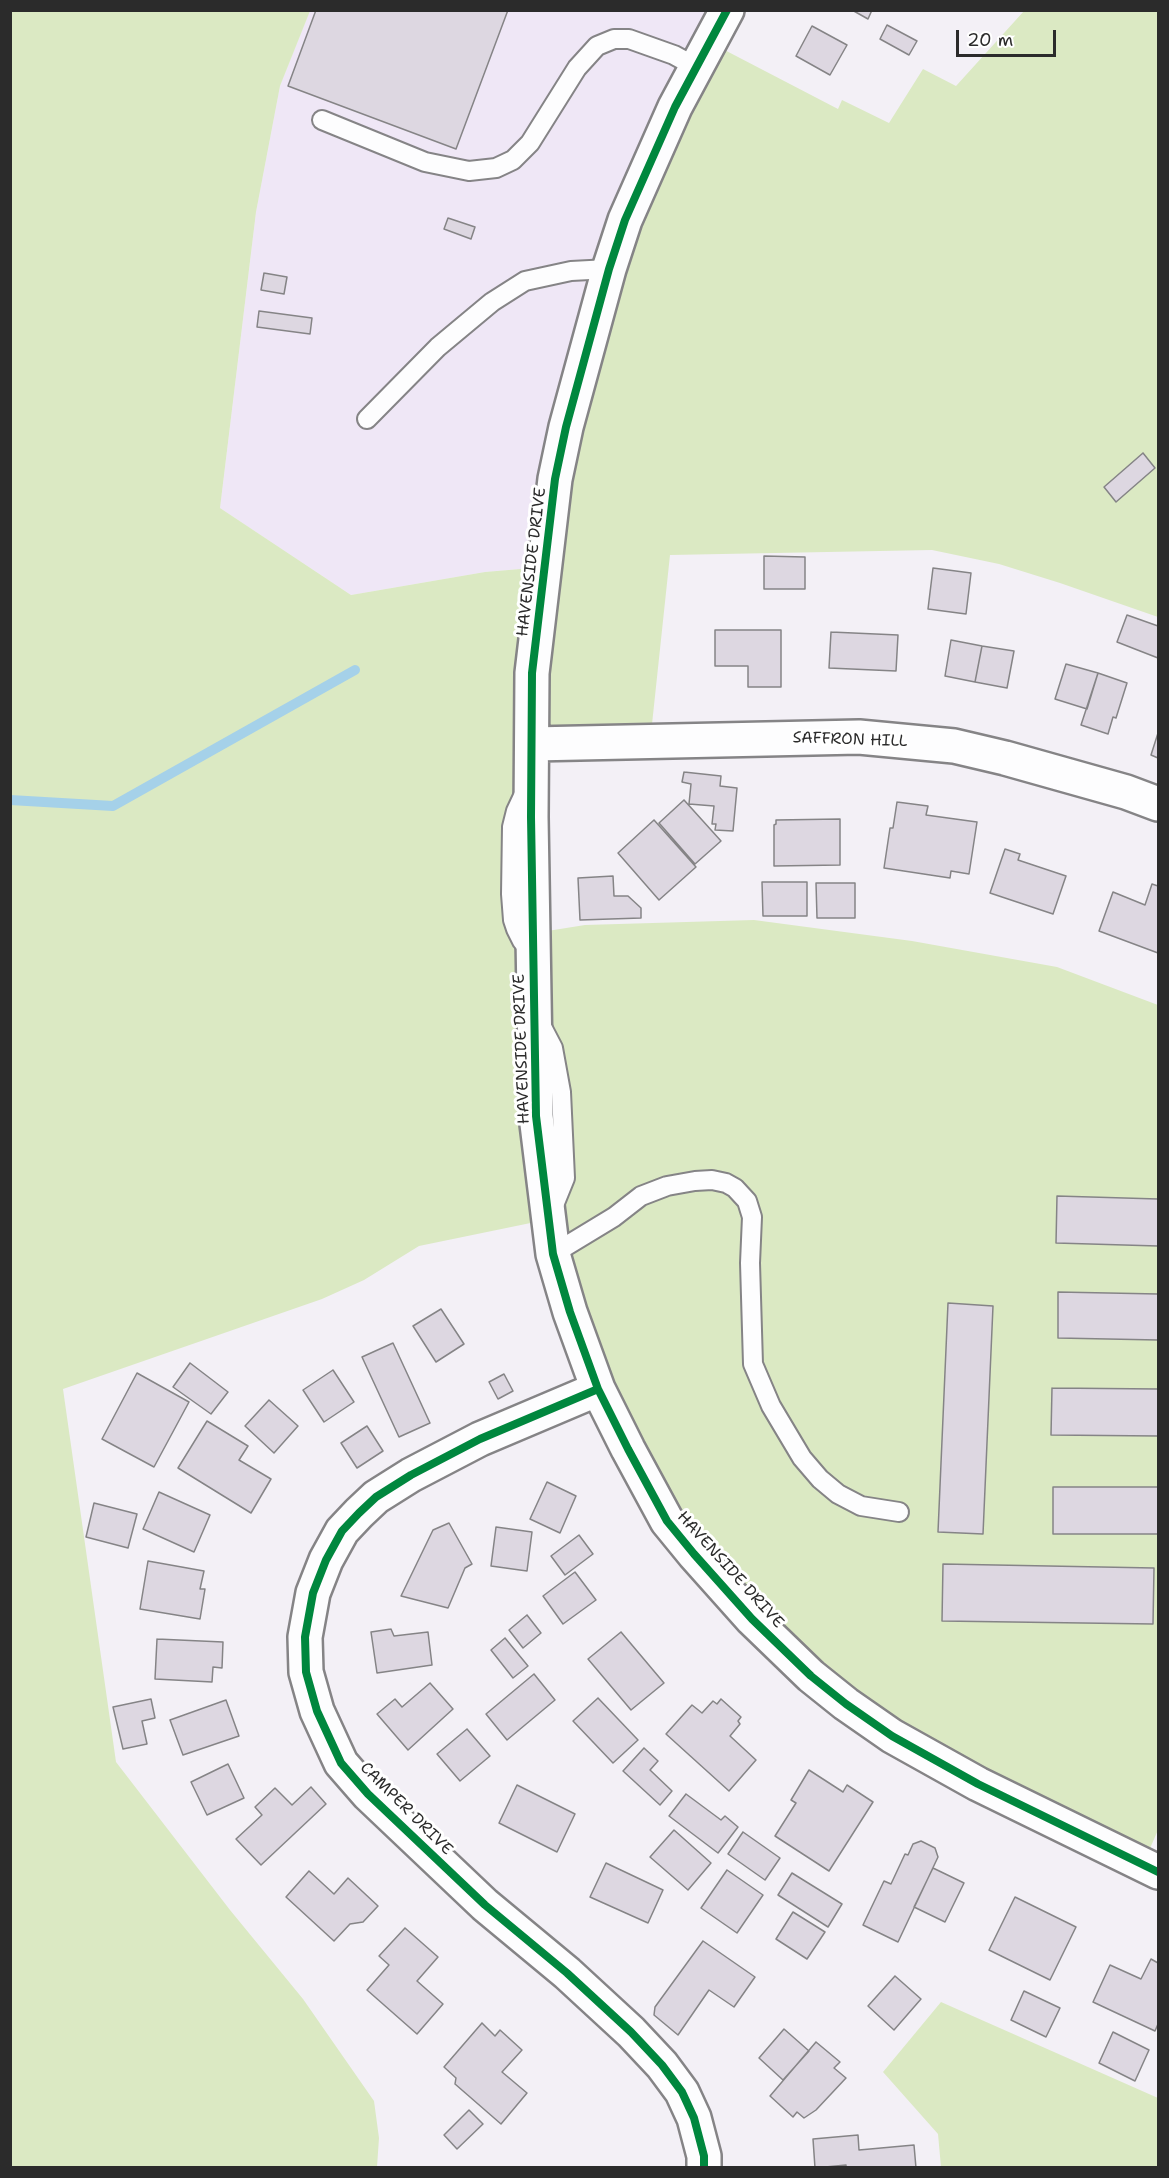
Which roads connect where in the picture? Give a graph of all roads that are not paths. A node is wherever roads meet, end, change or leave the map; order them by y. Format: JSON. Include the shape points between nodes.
{"nodes":[{"id":1,"x":727,"y":10,"type":"edge"},
{"id":2,"x":696,"y":67,"type":"junction"},
{"id":3,"x":322,"y":120,"type":"dead end"},
{"id":4,"x":609,"y":269,"type":"junction"},
{"id":5,"x":367,"y":419,"type":"dead end"},
{"id":6,"x":533,"y":744,"type":"junction"},
{"id":7,"x":1158,"y":804,"type":"edge"},
{"id":8,"x":553,"y":1254,"type":"junction"},
{"id":9,"x":598,"y":1389,"type":"junction"},
{"id":10,"x":899,"y":1512,"type":"dead end"},
{"id":11,"x":1158,"y":1872,"type":"edge"},
{"id":12,"x":704,"y":2168,"type":"edge"}],
"edges":[{"from":1,"to":2,"type":"street","name":"HAVENSIDE DRIVE"},
{"from":2,"to":3,"type":"lane","via":[[629,39],[614,39],[597,46],[577,68],[530,143],[513,160],[496,168],[469,171],[425,162]]},
{"from":2,"to":4,"type":"street","name":"HAVENSIDE DRIVE","via":[[625,220]]},
{"from":4,"to":5,"type":"lane","via":[[571,271],[525,281],[492,302],[438,347]]},
{"from":4,"to":6,"type":"street","name":"HAVENSIDE DRIVE","via":[[555,479],[532,674]]},
{"from":6,"to":7,"type":"street","name":"SAFFRON HILL","via":[[871,738],[954,746]]},
{"from":6,"to":8,"type":"street","name":"HAVENSIDE DRIVE","via":[[536,1116]]},
{"from":8,"to":9,"type":"street","name":"HAVENSIDE DRIVE"},
{"from":8,"to":10,"type":"lane","via":[[642,1196],[667,1186],[712,1180],[735,1188],[747,1201],[752,1217],[753,1364],[771,1406],[802,1458],[838,1494],[861,1506]]},
{"from":9,"to":11,"type":"street","name":"HAVENSIDE DRIVE","via":[[667,1521],[752,1619],[811,1676],[892,1736],[928,1757]]},
{"from":9,"to":12,"type":"street","name":"CAMPER DRIVE","via":[[480,1439],[411,1474],[358,1514],[342,1531],[313,1593],[305,1637],[306,1672],[317,1711],[341,1763],[368,1794],[485,1905],[631,2032],[662,2066],[682,2092],[694,2118]]}]}
